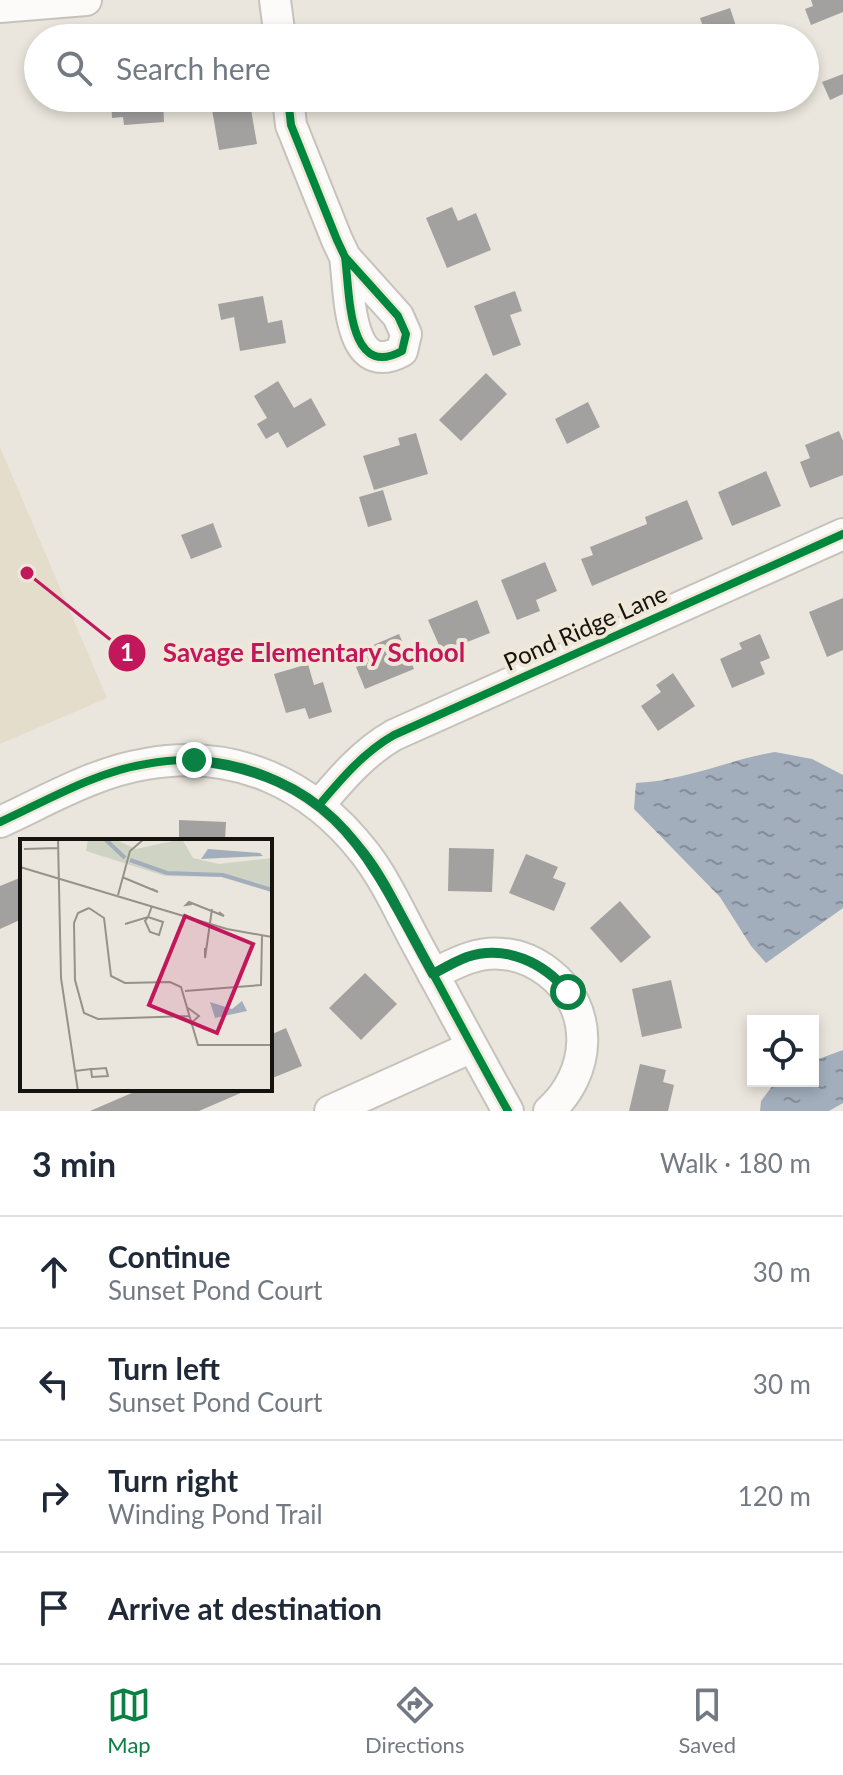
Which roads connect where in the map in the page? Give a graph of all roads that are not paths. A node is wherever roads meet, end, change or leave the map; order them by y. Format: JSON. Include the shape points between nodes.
{"nodes":[{"id":1,"x":86,"y":0,"type":"edge"},
{"id":2,"x":275,"y":0,"type":"edge"},
{"id":3,"x":0,"y":7,"type":"edge"},
{"id":4,"x":278,"y":24,"type":"edge"},
{"id":5,"x":290,"y":112,"type":"edge"},
{"id":6,"x":345,"y":257,"type":"dead end"},
{"id":7,"x":843,"y":534,"type":"edge"},
{"id":8,"x":320,"y":804,"type":"junction"},
{"id":9,"x":0,"y":822,"type":"edge"},
{"id":10,"x":433,"y":974,"type":"junction"},
{"id":11,"x":472,"y":1047,"type":"junction"},
{"id":12,"x":330,"y":1111,"type":"edge"},
{"id":13,"x":508,"y":1111,"type":"edge"},
{"id":14,"x":549,"y":1111,"type":"edge"}],
"edges":[{"from":1,"to":3,"type":"street"},
{"from":2,"to":4,"type":"street"},
{"from":5,"to":6,"type":"street"},
{"from":7,"to":8,"type":"street","name":"Pond Ridge Lane","via":[[394,735],[377,744]]},
{"from":8,"to":9,"type":"street","via":[[262,774],[178,760],[118,771]]},
{"from":8,"to":10,"type":"street","via":[[365,853]]},
{"from":10,"to":11,"type":"street"},
{"from":10,"to":14,"type":"street","via":[[469,956],[503,954],[528,960],[563,986],[577,1007],[583,1049],[571,1086]]},
{"from":11,"to":12,"type":"street"},
{"from":11,"to":13,"type":"street"}]}
